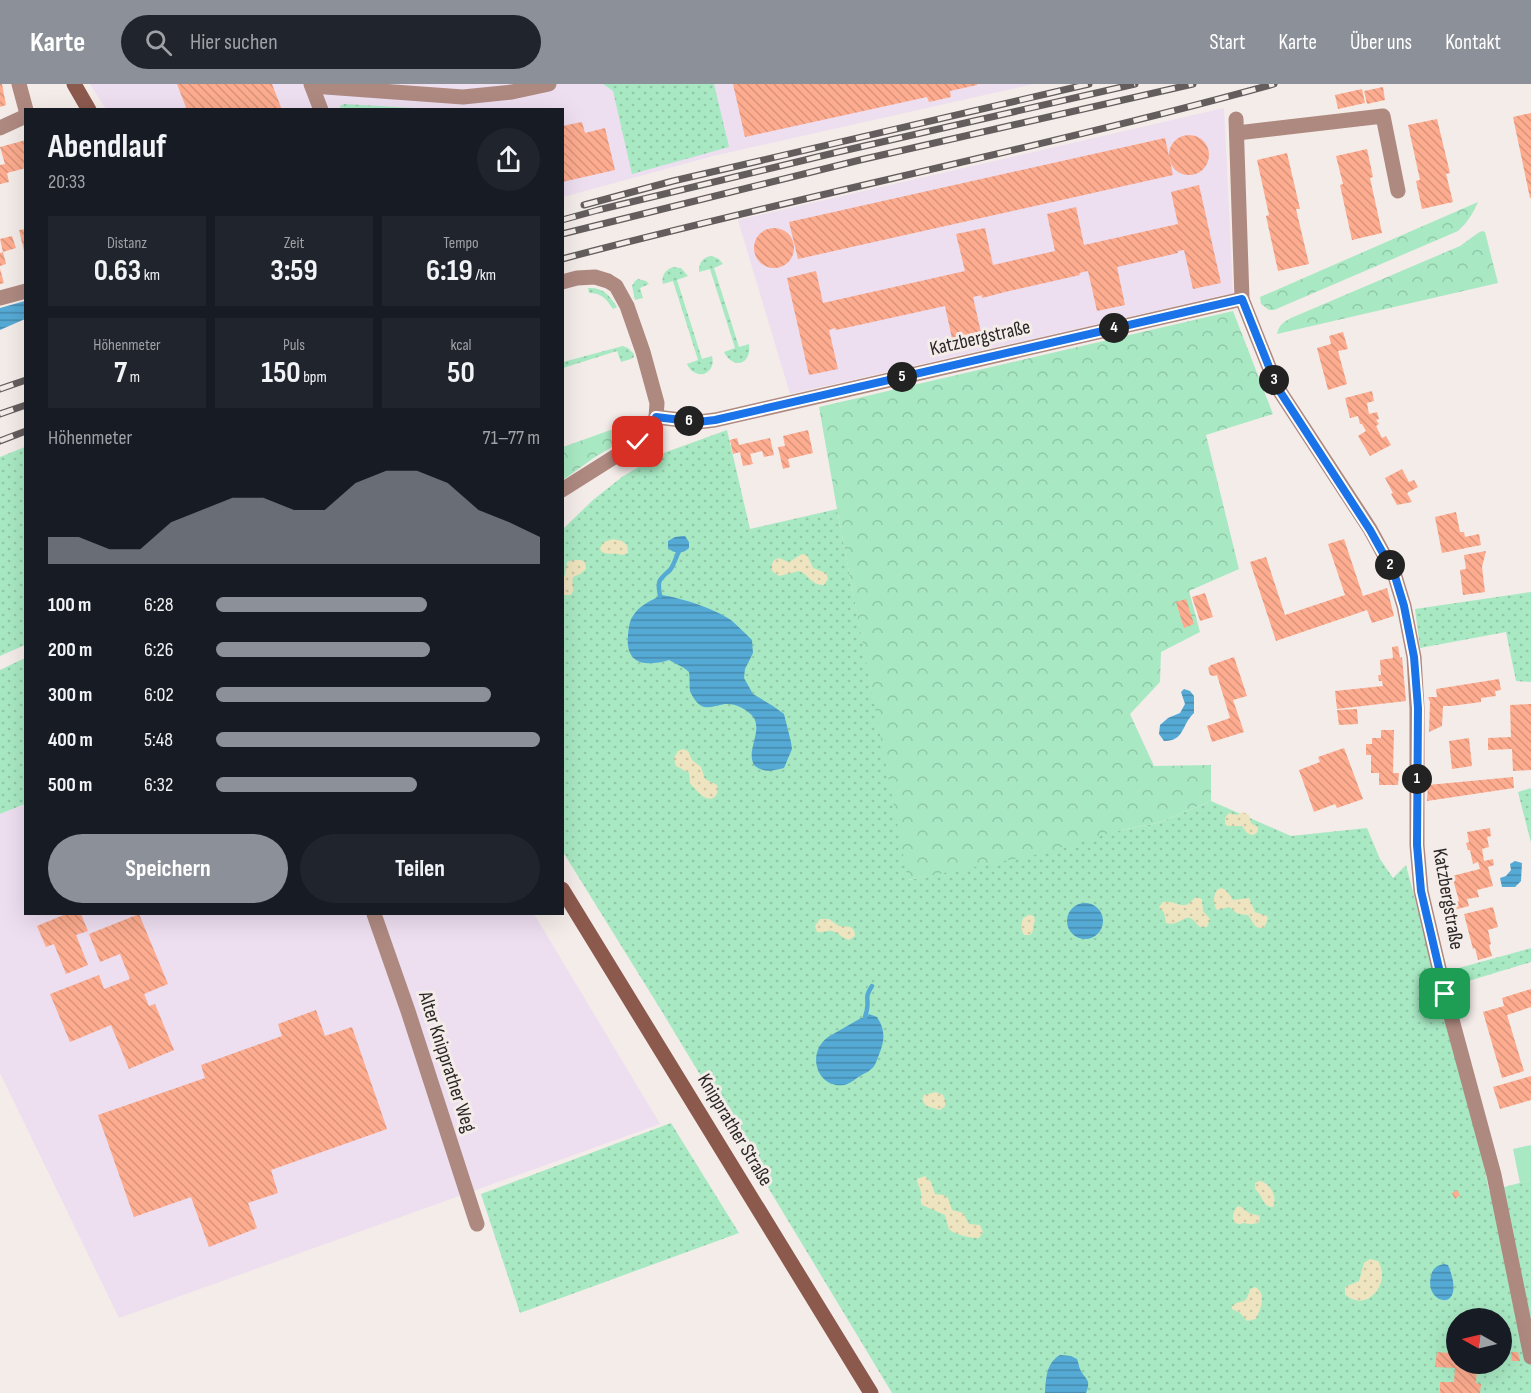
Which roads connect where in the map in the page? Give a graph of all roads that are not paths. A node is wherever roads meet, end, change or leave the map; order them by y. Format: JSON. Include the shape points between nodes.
{"nodes":[{"id":1,"x":20,"y":84,"type":"edge"},
{"id":2,"x":74,"y":84,"type":"edge"},
{"id":3,"x":549,"y":84,"type":"edge"},
{"id":4,"x":312,"y":85,"type":"edge"},
{"id":5,"x":26,"y":108,"type":"edge"},
{"id":6,"x":88,"y":108,"type":"edge"},
{"id":7,"x":320,"y":108,"type":"edge"},
{"id":8,"x":24,"y":117,"type":"edge"},
{"id":9,"x":0,"y":128,"type":"edge"},
{"id":10,"x":1398,"y":191,"type":"dead end"},
{"id":11,"x":564,"y":282,"type":"edge"},
{"id":12,"x":24,"y":292,"type":"edge"},
{"id":13,"x":0,"y":298,"type":"edge"},
{"id":14,"x":1242,"y":299,"type":"junction"},
{"id":15,"x":656,"y":417,"type":"junction"},
{"id":16,"x":564,"y":489,"type":"edge"},
{"id":17,"x":564,"y":892,"type":"edge"},
{"id":18,"x":374,"y":915,"type":"edge"},
{"id":19,"x":477,"y":1224,"type":"dead end"},
{"id":20,"x":1531,"y":1357,"type":"edge"},
{"id":21,"x":871,"y":1393,"type":"edge"}],
"edges":[{"from":1,"to":5,"type":"street"},
{"from":2,"to":6,"type":"main road"},
{"from":3,"to":4,"type":"street","via":[[464,97]]},
{"from":4,"to":7,"type":"street"},
{"from":8,"to":9,"type":"street"},
{"from":10,"to":14,"type":"street","name":"Katzbergstraße","via":[[1383,116],[1236,126]]},
{"from":11,"to":15,"type":"street","via":[[596,277],[616,286],[643,352],[657,403]]},
{"from":12,"to":13,"type":"street"},
{"from":14,"to":15,"type":"street","name":"Katzbergstraße","via":[[715,420]]},
{"from":14,"to":20,"type":"street","name":"Katzbergstraße","via":[[1277,387],[1374,538],[1394,573],[1404,606],[1418,708],[1417,845],[1421,891],[1494,1175]]},
{"from":15,"to":16,"type":"street","via":[[651,430],[638,442]]},
{"from":17,"to":21,"type":"main road","name":"Knipprather Straße"},
{"from":18,"to":19,"type":"street","name":"Alter Knipprather Weg"}]}
